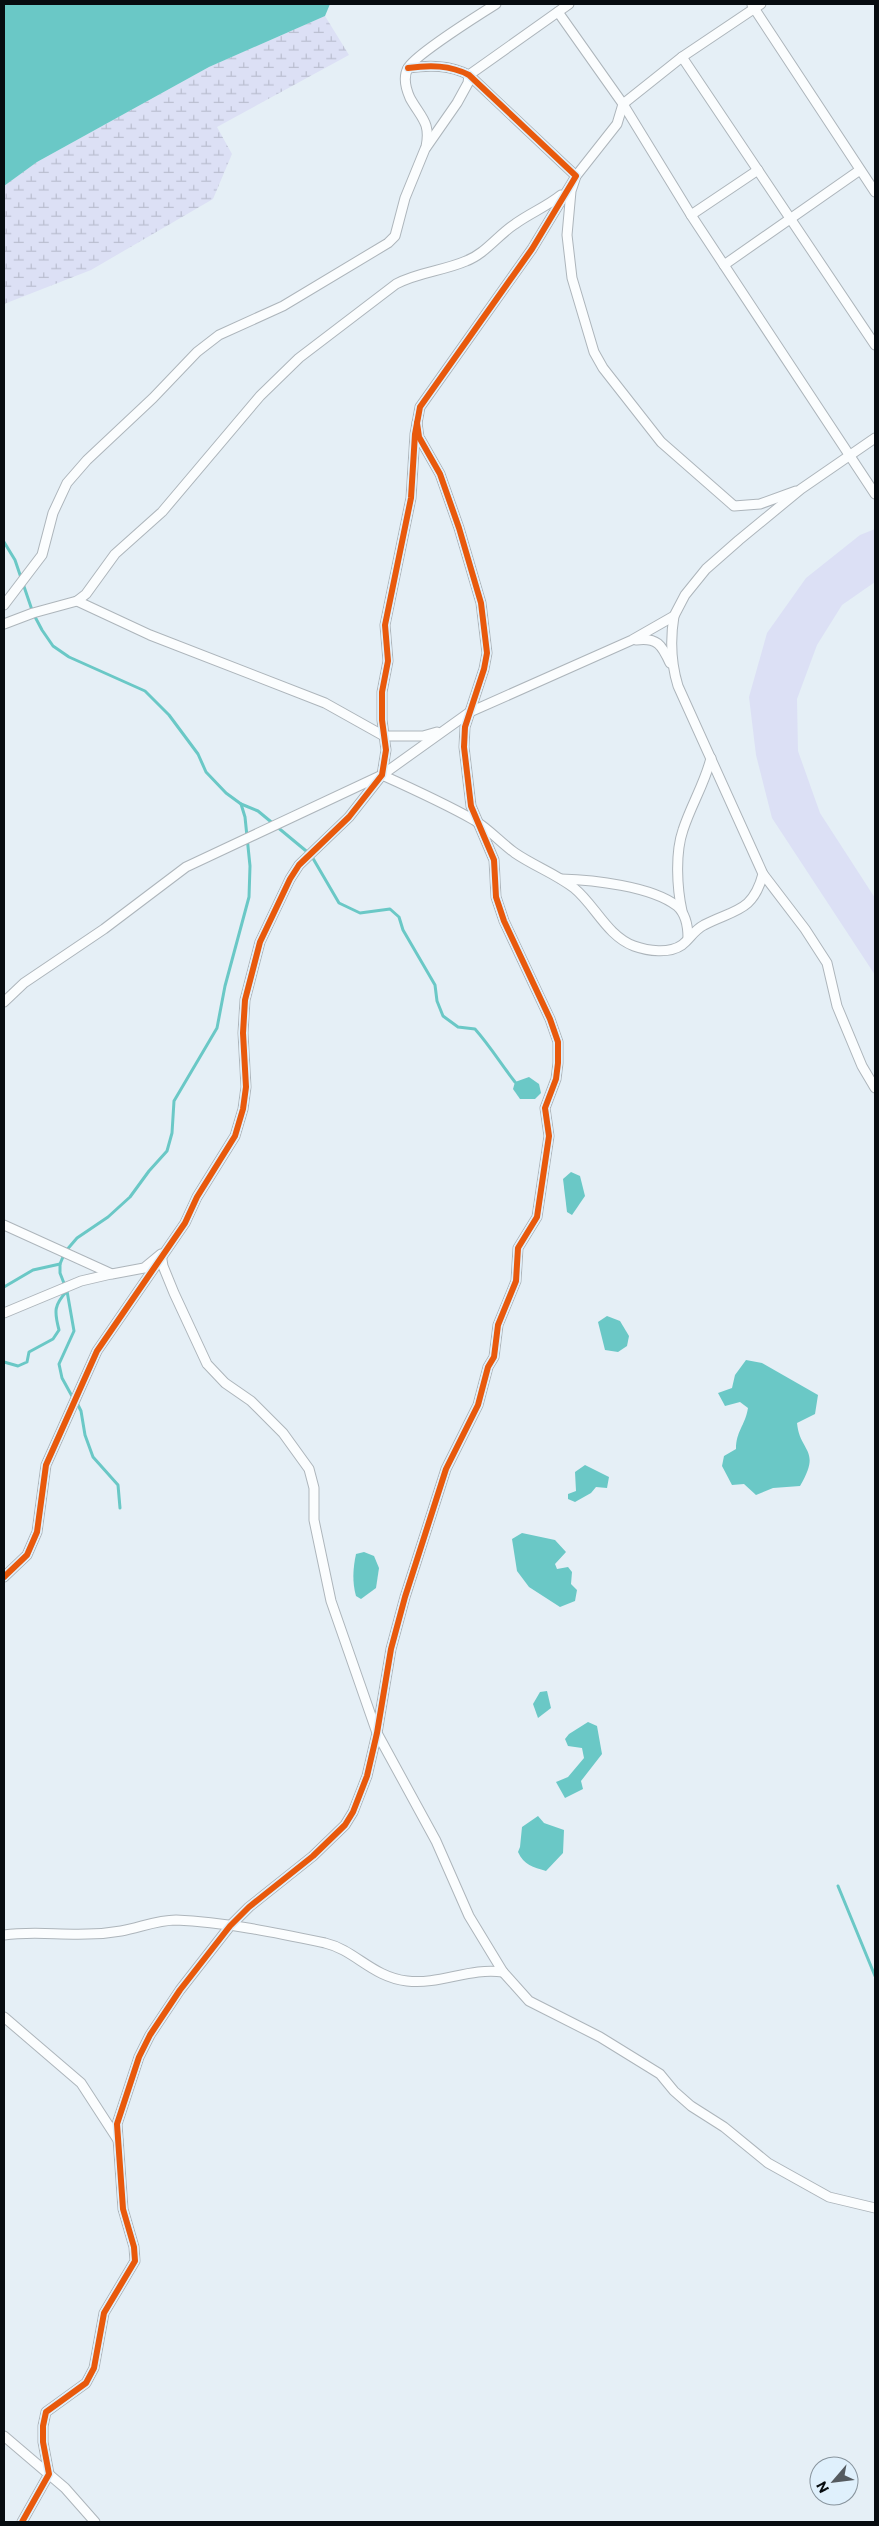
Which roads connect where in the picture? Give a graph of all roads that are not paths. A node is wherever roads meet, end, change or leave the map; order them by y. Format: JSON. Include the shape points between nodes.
{"nodes":[{"id":1,"x":496,"y":4,"type":"edge"},
{"id":2,"x":569,"y":4,"type":"edge"},
{"id":3,"x":755,"y":5,"type":"edge"},
{"id":4,"x":558,"y":12,"type":"junction"},
{"id":5,"x":682,"y":57,"type":"junction"},
{"id":6,"x":408,"y":68,"type":"junction"},
{"id":7,"x":470,"y":75,"type":"junction"},
{"id":8,"x":623,"y":104,"type":"junction"},
{"id":9,"x":425,"y":149,"type":"junction"},
{"id":10,"x":758,"y":170,"type":"junction"},
{"id":11,"x":860,"y":170,"type":"junction"},
{"id":12,"x":576,"y":176,"type":"junction"},
{"id":13,"x":565,"y":191,"type":"junction"},
{"id":14,"x":875,"y":192,"type":"edge"},
{"id":15,"x":691,"y":215,"type":"junction"},
{"id":16,"x":790,"y":218,"type":"junction"},
{"id":17,"x":724,"y":265,"type":"junction"},
{"id":18,"x":875,"y":345,"type":"edge"},
{"id":19,"x":417,"y":423,"type":"junction"},
{"id":20,"x":875,"y":438,"type":"edge"},
{"id":21,"x":850,"y":455,"type":"junction"},
{"id":22,"x":801,"y":489,"type":"junction"},
{"id":23,"x":875,"y":494,"type":"edge"},
{"id":24,"x":77,"y":601,"type":"junction"},
{"id":25,"x":4,"y":605,"type":"edge"},
{"id":26,"x":674,"y":616,"type":"junction"},
{"id":27,"x":4,"y":624,"type":"edge"},
{"id":28,"x":632,"y":640,"type":"junction"},
{"id":29,"x":672,"y":668,"type":"junction"},
{"id":30,"x":470,"y":712,"type":"junction"},
{"id":31,"x":444,"y":730,"type":"junction"},
{"id":32,"x":384,"y":736,"type":"junction"},
{"id":33,"x":711,"y":758,"type":"junction"},
{"id":34,"x":382,"y":774,"type":"junction"},
{"id":35,"x":475,"y":821,"type":"junction"},
{"id":36,"x":763,"y":874,"type":"junction"},
{"id":37,"x":561,"y":879,"type":"junction"},
{"id":38,"x":682,"y":911,"type":"junction"},
{"id":39,"x":688,"y":938,"type":"junction"},
{"id":40,"x":4,"y":1002,"type":"edge"},
{"id":41,"x":875,"y":1088,"type":"edge"},
{"id":42,"x":4,"y":1225,"type":"edge"},
{"id":43,"x":161,"y":1254,"type":"junction"},
{"id":44,"x":112,"y":1274,"type":"junction"},
{"id":45,"x":4,"y":1313,"type":"edge"},
{"id":46,"x":4,"y":1577,"type":"edge"},
{"id":47,"x":377,"y":1733,"type":"junction"},
{"id":48,"x":230,"y":1926,"type":"junction"},
{"id":49,"x":4,"y":1935,"type":"edge"},
{"id":50,"x":503,"y":1972,"type":"junction"},
{"id":51,"x":4,"y":2017,"type":"edge"},
{"id":52,"x":118,"y":2140,"type":"junction"},
{"id":53,"x":875,"y":2208,"type":"edge"},
{"id":54,"x":4,"y":2436,"type":"edge"},
{"id":55,"x":49,"y":2474,"type":"junction"},
{"id":56,"x":22,"y":2522,"type":"edge"},
{"id":57,"x":95,"y":2522,"type":"edge"}],
"edges":[{"from":1,"to":6,"type":"street"},
{"from":2,"to":4,"type":"street"},
{"from":3,"to":5,"type":"street"},
{"from":3,"to":11,"type":"street"},
{"from":4,"to":7,"type":"street"},
{"from":4,"to":8,"type":"street"},
{"from":5,"to":8,"type":"street"},
{"from":5,"to":10,"type":"street"},
{"from":6,"to":7,"type":"street","via":[[432,65]]},
{"from":6,"to":9,"type":"street","via":[[405,84],[427,126]]},
{"from":7,"to":9,"type":"street","via":[[457,103]]},
{"from":7,"to":12,"type":"street"},
{"from":8,"to":12,"type":"street","via":[[616,124]]},
{"from":8,"to":15,"type":"street"},
{"from":9,"to":25,"type":"street","via":[[394,236],[388,244],[283,306],[219,335],[196,352],[87,460],[67,483],[53,513],[42,555]]},
{"from":10,"to":15,"type":"street"},
{"from":10,"to":16,"type":"street"},
{"from":11,"to":14,"type":"street"},
{"from":11,"to":16,"type":"street"},
{"from":12,"to":13,"type":"street"},
{"from":12,"to":22,"type":"street","via":[[571,191],[567,235],[572,278],[594,352],[603,368],[661,442],[734,506],[760,504]]},
{"from":13,"to":19,"type":"street","via":[[532,249],[420,407]]},
{"from":13,"to":24,"type":"street","via":[[548,206],[514,224],[468,260],[396,284],[299,358],[260,396],[162,512],[115,554],[92,587]]},
{"from":15,"to":17,"type":"street"},
{"from":16,"to":17,"type":"street"},
{"from":16,"to":18,"type":"street"},
{"from":17,"to":21,"type":"street"},
{"from":19,"to":30,"type":"street","via":[[419,437],[440,474],[460,528],[481,604],[486,652]]},
{"from":19,"to":32,"type":"street","via":[[411,498],[385,625],[388,661],[382,692]]},
{"from":20,"to":21,"type":"street"},
{"from":21,"to":22,"type":"street"},
{"from":21,"to":23,"type":"street"},
{"from":22,"to":26,"type":"street","via":[[706,569],[685,595]]},
{"from":24,"to":27,"type":"street"},
{"from":24,"to":32,"type":"street","via":[[150,635],[325,703]]},
{"from":26,"to":28,"type":"street"},
{"from":26,"to":29,"type":"street"},
{"from":28,"to":29,"type":"street","via":[[654,641],[663,648]]},
{"from":28,"to":30,"type":"street"},
{"from":29,"to":33,"type":"street"},
{"from":30,"to":31,"type":"street"},
{"from":30,"to":35,"type":"street","via":[[464,747]]},
{"from":31,"to":32,"type":"street","via":[[423,736]]},
{"from":31,"to":34,"type":"street"},
{"from":32,"to":34,"type":"street","via":[[386,750]]},
{"from":33,"to":36,"type":"street"},
{"from":33,"to":38,"type":"street","via":[[682,832],[679,882]]},
{"from":34,"to":35,"type":"street"},
{"from":34,"to":40,"type":"street","via":[[186,867],[104,929],[24,983]]},
{"from":34,"to":43,"type":"street","via":[[349,817],[299,865],[260,942],[245,1000],[246,1087],[235,1136],[185,1223]]},
{"from":35,"to":37,"type":"street","via":[[516,854]]},
{"from":35,"to":47,"type":"street","via":[[494,860],[496,897],[504,921],[558,1042],[558,1063],[556,1079],[545,1108],[548,1136],[537,1217],[518,1248],[516,1281],[498,1325],[494,1356],[488,1366],[478,1405],[446,1469],[408,1588],[391,1649]]},
{"from":36,"to":39,"type":"street","via":[[759,890],[750,902],[736,912],[704,925]]},
{"from":36,"to":41,"type":"street","via":[[827,963],[837,1006],[862,1066]]},
{"from":37,"to":38,"type":"street","via":[[628,887],[668,902]]},
{"from":37,"to":39,"type":"street","via":[[576,890],[617,935],[633,945],[670,950]]},
{"from":38,"to":39,"type":"street"},
{"from":42,"to":44,"type":"street"},
{"from":43,"to":44,"type":"street","via":[[144,1268]]},
{"from":43,"to":46,"type":"street","via":[[97,1351],[46,1465],[37,1532],[27,1554]]},
{"from":43,"to":47,"type":"street","via":[[174,1294],[207,1364],[283,1433],[309,1469],[314,1488],[314,1520],[331,1601]]},
{"from":44,"to":45,"type":"street","via":[[81,1281]]},
{"from":47,"to":48,"type":"street","via":[[367,1776],[345,1825]]},
{"from":47,"to":50,"type":"street","via":[[436,1841],[469,1916]]},
{"from":48,"to":49,"type":"street","via":[[175,1920],[121,1931]]},
{"from":48,"to":50,"type":"street","via":[[328,1944],[345,1950],[381,1975],[407,1981],[438,1980],[474,1971]]},
{"from":48,"to":52,"type":"street","via":[[150,2035],[119,2113]]},
{"from":50,"to":53,"type":"street","via":[[529,2001],[600,2037],[660,2074],[692,2106],[768,2162],[829,2197]]},
{"from":51,"to":52,"type":"street","via":[[81,2082]]},
{"from":52,"to":55,"type":"street","via":[[123,2209],[135,2261],[104,2313],[94,2368],[86,2383],[46,2412],[43,2442]]},
{"from":54,"to":55,"type":"street"},
{"from":55,"to":56,"type":"street"},
{"from":55,"to":57,"type":"street"}]}
